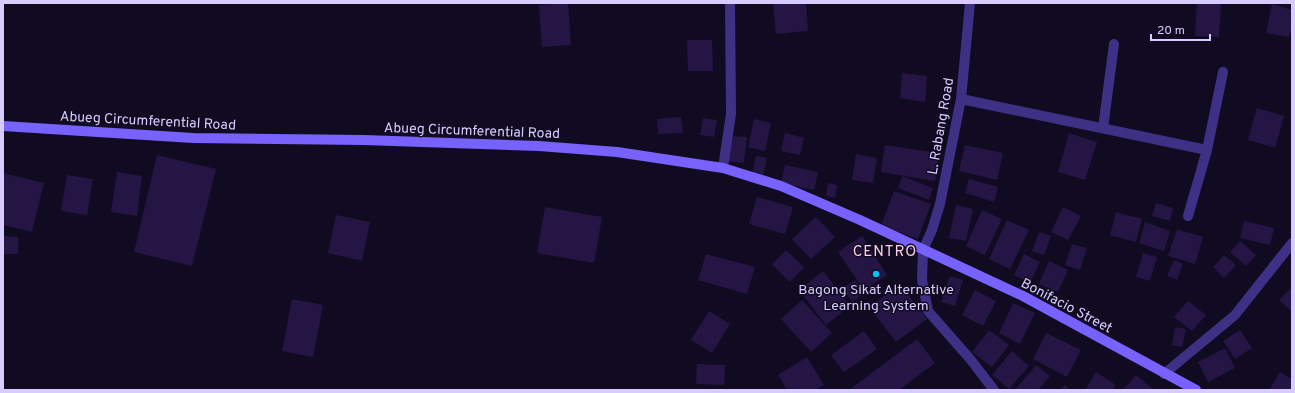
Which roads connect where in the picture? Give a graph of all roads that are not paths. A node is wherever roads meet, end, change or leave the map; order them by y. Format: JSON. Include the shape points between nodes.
{"nodes":[{"id":1,"x":730,"y":3,"type":"edge"},
{"id":2,"x":970,"y":3,"type":"edge"},
{"id":3,"x":1114,"y":44,"type":"dead end"},
{"id":4,"x":1223,"y":72,"type":"dead end"},
{"id":5,"x":961,"y":99,"type":"junction"},
{"id":6,"x":3,"y":126,"type":"edge"},
{"id":7,"x":1103,"y":128,"type":"junction"},
{"id":8,"x":1207,"y":150,"type":"junction"},
{"id":9,"x":723,"y":168,"type":"junction"},
{"id":10,"x":1188,"y":216,"type":"dead end"},
{"id":11,"x":1292,"y":243,"type":"edge"},
{"id":12,"x":923,"y":250,"type":"junction"},
{"id":13,"x":1164,"y":374,"type":"junction"},
{"id":14,"x":994,"y":390,"type":"edge"},
{"id":15,"x":1196,"y":390,"type":"edge"}],
"edges":[{"from":1,"to":9,"type":"street","via":[[731,114]]},
{"from":2,"to":5,"type":"street","name":"L. Rabang Road"},
{"from":3,"to":7,"type":"street"},
{"from":4,"to":8,"type":"street"},
{"from":5,"to":7,"type":"street"},
{"from":5,"to":12,"type":"street","name":"L. Rabang Road","via":[[940,204]]},
{"from":6,"to":9,"type":"street","name":"Abueg Circumferential Road","via":[[194,138],[539,146],[616,152]]},
{"from":7,"to":8,"type":"street"},
{"from":8,"to":10,"type":"street"},
{"from":9,"to":12,"type":"street","name":"Abueg Circumferential Road","via":[[781,186]]},
{"from":11,"to":13,"type":"street","via":[[1235,315]]},
{"from":12,"to":13,"type":"street","name":"Bonifacio Street","via":[[1023,296]]},
{"from":12,"to":14,"type":"street","via":[[922,280],[928,312]]},
{"from":13,"to":15,"type":"street","name":"Bonifacio Street"}]}
